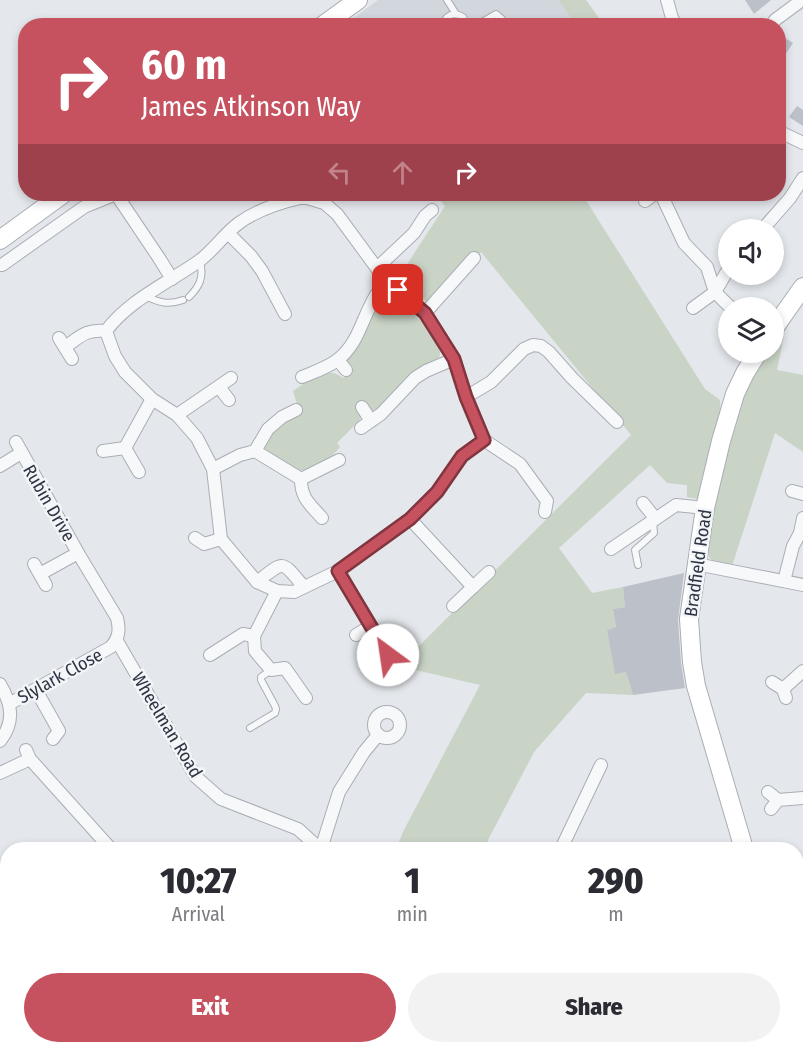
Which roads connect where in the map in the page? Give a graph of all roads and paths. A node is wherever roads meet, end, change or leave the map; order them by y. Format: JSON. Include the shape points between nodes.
{"nodes":[{"id":1,"x":357,"y":0,"type":"edge"},
{"id":2,"x":447,"y":0,"type":"edge"},
{"id":3,"x":667,"y":0,"type":"edge"},
{"id":4,"x":800,"y":0,"type":"edge"},
{"id":5,"x":456,"y":14,"type":"junction"},
{"id":6,"x":333,"y":18,"type":"edge"},
{"id":7,"x":446,"y":18,"type":"edge"},
{"id":8,"x":463,"y":18,"type":"edge"},
{"id":9,"x":672,"y":18,"type":"edge"},
{"id":10,"x":777,"y":18,"type":"edge"},
{"id":11,"x":786,"y":135,"type":"edge"},
{"id":12,"x":803,"y":143,"type":"edge"},
{"id":13,"x":803,"y":178,"type":"edge"},
{"id":14,"x":53,"y":201,"type":"edge"},
{"id":15,"x":99,"y":201,"type":"edge"},
{"id":16,"x":121,"y":201,"type":"edge"},
{"id":17,"x":286,"y":201,"type":"edge"},
{"id":18,"x":328,"y":201,"type":"edge"},
{"id":19,"x":664,"y":201,"type":"edge"},
{"id":20,"x":432,"y":210,"type":"dead end"},
{"id":21,"x":772,"y":219,"type":"edge"},
{"id":22,"x":228,"y":233,"type":"junction"},
{"id":23,"x":0,"y":240,"type":"edge"},
{"id":24,"x":474,"y":258,"type":"dead end"},
{"id":25,"x":200,"y":261,"type":"junction"},
{"id":26,"x":8,"y":264,"type":"dead end"},
{"id":27,"x":378,"y":267,"type":"junction"},
{"id":28,"x":172,"y":279,"type":"junction"},
{"id":29,"x":387,"y":282,"type":"junction"},
{"id":30,"x":719,"y":285,"type":"edge"},
{"id":31,"x":803,"y":287,"type":"edge"},
{"id":32,"x":715,"y":292,"type":"junction"},
{"id":33,"x":146,"y":296,"type":"junction"},
{"id":34,"x":720,"y":297,"type":"edge"},
{"id":35,"x":693,"y":308,"type":"dead end"},
{"id":36,"x":425,"y":313,"type":"junction"},
{"id":37,"x":285,"y":314,"type":"dead end"},
{"id":38,"x":784,"y":314,"type":"edge"},
{"id":39,"x":106,"y":331,"type":"junction"},
{"id":40,"x":72,"y":359,"type":"dead end"},
{"id":41,"x":454,"y":359,"type":"junction"},
{"id":42,"x":751,"y":363,"type":"edge"},
{"id":43,"x":302,"y":377,"type":"dead end"},
{"id":44,"x":231,"y":378,"type":"dead end"},
{"id":45,"x":219,"y":387,"type":"junction"},
{"id":46,"x":466,"y":397,"type":"junction"},
{"id":47,"x":152,"y":399,"type":"junction"},
{"id":48,"x":229,"y":400,"type":"dead end"},
{"id":49,"x":362,"y":407,"type":"dead end"},
{"id":50,"x":296,"y":410,"type":"dead end"},
{"id":51,"x":177,"y":415,"type":"junction"},
{"id":52,"x":617,"y":422,"type":"dead end"},
{"id":53,"x":484,"y":440,"type":"junction"},
{"id":54,"x":125,"y":448,"type":"junction"},
{"id":55,"x":103,"y":451,"type":"dead end"},
{"id":56,"x":255,"y":451,"type":"junction"},
{"id":57,"x":339,"y":460,"type":"dead end"},
{"id":58,"x":0,"y":466,"type":"edge"},
{"id":59,"x":213,"y":469,"type":"junction"},
{"id":60,"x":139,"y":472,"type":"dead end"},
{"id":61,"x":301,"y":479,"type":"junction"},
{"id":62,"x":643,"y":503,"type":"dead end"},
{"id":63,"x":705,"y":508,"type":"junction"},
{"id":64,"x":545,"y":512,"type":"dead end"},
{"id":65,"x":322,"y":518,"type":"dead end"},
{"id":66,"x":803,"y":518,"type":"edge"},
{"id":67,"x":410,"y":519,"type":"junction"},
{"id":68,"x":654,"y":519,"type":"junction"},
{"id":69,"x":221,"y":539,"type":"junction"},
{"id":70,"x":200,"y":545,"type":"dead end"},
{"id":71,"x":611,"y":549,"type":"dead end"},
{"id":72,"x":78,"y":553,"type":"junction"},
{"id":73,"x":696,"y":564,"type":"junction"},
{"id":74,"x":638,"y":565,"type":"dead end"},
{"id":75,"x":338,"y":571,"type":"junction"},
{"id":76,"x":489,"y":572,"type":"dead end"},
{"id":77,"x":40,"y":575,"type":"dead end"},
{"id":78,"x":784,"y":581,"type":"junction"},
{"id":79,"x":257,"y":582,"type":"junction"},
{"id":80,"x":803,"y":585,"type":"edge"},
{"id":81,"x":304,"y":587,"type":"junction"},
{"id":82,"x":473,"y":587,"type":"junction"},
{"id":83,"x":277,"y":591,"type":"junction"},
{"id":84,"x":453,"y":606,"type":"dead end"},
{"id":85,"x":371,"y":626,"type":"junction"},
{"id":86,"x":356,"y":635,"type":"dead end"},
{"id":87,"x":254,"y":636,"type":"junction"},
{"id":88,"x":117,"y":641,"type":"junction"},
{"id":89,"x":210,"y":655,"type":"dead end"},
{"id":90,"x":388,"y":655,"type":"dead end"},
{"id":91,"x":271,"y":670,"type":"junction"},
{"id":92,"x":803,"y":671,"type":"edge"},
{"id":93,"x":0,"y":684,"type":"edge"},
{"id":94,"x":36,"y":690,"type":"junction"},
{"id":95,"x":781,"y":690,"type":"dead end"},
{"id":96,"x":306,"y":698,"type":"dead end"},
{"id":97,"x":9,"y":704,"type":"junction"},
{"id":98,"x":250,"y":728,"type":"dead end"},
{"id":99,"x":378,"y":735,"type":"dead end"},
{"id":100,"x":53,"y":739,"type":"dead end"},
{"id":101,"x":0,"y":741,"type":"edge"},
{"id":102,"x":601,"y":765,"type":"dead end"},
{"id":103,"x":0,"y":773,"type":"edge"},
{"id":104,"x":803,"y":798,"type":"edge"},
{"id":105,"x":772,"y":800,"type":"dead end"},
{"id":106,"x":105,"y":842,"type":"edge"},
{"id":107,"x":313,"y":842,"type":"edge"},
{"id":108,"x":323,"y":842,"type":"edge"},
{"id":109,"x":564,"y":842,"type":"edge"},
{"id":110,"x":742,"y":842,"type":"edge"}],
"edges":[{"from":1,"to":6,"type":"main road"},
{"from":2,"to":5,"type":"lane"},
{"from":3,"to":9,"type":"street"},
{"from":4,"to":10,"type":"street"},
{"from":5,"to":7,"type":"lane"},
{"from":5,"to":8,"type":"lane"},
{"from":11,"to":12,"type":"street"},
{"from":13,"to":21,"type":"street"},
{"from":14,"to":23,"type":"main road"},
{"from":15,"to":26,"type":"street","via":[[84,207]]},
{"from":16,"to":28,"type":"street"},
{"from":17,"to":22,"type":"street","via":[[239,223]]},
{"from":18,"to":27,"type":"street"},
{"from":19,"to":32,"type":"street","via":[[684,243],[707,267]]},
{"from":20,"to":27,"type":"street"},
{"from":22,"to":25,"type":"street"},
{"from":22,"to":37,"type":"street","via":[[262,271]]},
{"from":24,"to":36,"type":"street"},
{"from":25,"to":28,"type":"street"},
{"from":25,"to":33,"type":"lane","via":[[202,279],[186,299],[166,304]]},
{"from":27,"to":29,"type":"street"},
{"from":28,"to":33,"type":"street"},
{"from":29,"to":36,"type":"street"},
{"from":29,"to":43,"type":"street","via":[[374,298],[342,365]]},
{"from":30,"to":32,"type":"street"},
{"from":31,"to":38,"type":"main road"},
{"from":32,"to":34,"type":"street"},
{"from":32,"to":35,"type":"street"},
{"from":33,"to":39,"type":"street","via":[[115,319]]},
{"from":36,"to":41,"type":"street"},
{"from":39,"to":40,"type":"street","via":[[93,330],[62,342]]},
{"from":39,"to":47,"type":"street","via":[[125,372]]},
{"from":41,"to":46,"type":"street"},
{"from":41,"to":49,"type":"street","via":[[415,378],[366,424]]},
{"from":42,"to":63,"type":"main road","name":"Bradfield Road","via":[[735,394]]},
{"from":44,"to":45,"type":"street"},
{"from":45,"to":48,"type":"street"},
{"from":45,"to":51,"type":"street"},
{"from":46,"to":52,"type":"street","via":[[491,382],[524,349],[541,346]]},
{"from":46,"to":53,"type":"street"},
{"from":47,"to":51,"type":"street"},
{"from":47,"to":54,"type":"street"},
{"from":50,"to":56,"type":"street","via":[[268,429]]},
{"from":51,"to":59,"type":"street","via":[[197,438]]},
{"from":53,"to":64,"type":"street","via":[[520,464],[547,501]]},
{"from":53,"to":67,"type":"street","via":[[462,456],[437,492]]},
{"from":54,"to":55,"type":"street"},
{"from":54,"to":60,"type":"street"},
{"from":56,"to":59,"type":"street"},
{"from":56,"to":61,"type":"street"},
{"from":57,"to":61,"type":"street"},
{"from":58,"to":72,"type":"street","name":"Rubin Drive","via":[[18,448]]},
{"from":59,"to":69,"type":"street"},
{"from":61,"to":65,"type":"street","via":[[301,491]]},
{"from":62,"to":68,"type":"street"},
{"from":63,"to":68,"type":"street","via":[[676,505]]},
{"from":63,"to":73,"type":"main road","name":"Bradfield Road"},
{"from":66,"to":78,"type":"street"},
{"from":67,"to":75,"type":"street"},
{"from":67,"to":82,"type":"street"},
{"from":68,"to":71,"type":"street"},
{"from":68,"to":74,"type":"lane","via":[[654,534],[635,550]]},
{"from":69,"to":70,"type":"street"},
{"from":69,"to":79,"type":"street"},
{"from":72,"to":77,"type":"street"},
{"from":72,"to":88,"type":"street","name":"Slylark Close","via":[[117,618]]},
{"from":73,"to":78,"type":"street"},
{"from":73,"to":110,"type":"main road","name":"Bradfield Road","via":[[689,619],[692,662]]},
{"from":75,"to":81,"type":"street"},
{"from":75,"to":85,"type":"street"},
{"from":76,"to":82,"type":"street"},
{"from":78,"to":80,"type":"street"},
{"from":79,"to":81,"type":"street","via":[[279,565],[288,568]]},
{"from":79,"to":83,"type":"street"},
{"from":81,"to":83,"type":"street","via":[[294,592]]},
{"from":82,"to":84,"type":"street"},
{"from":83,"to":87,"type":"street"},
{"from":85,"to":86,"type":"street"},
{"from":85,"to":90,"type":"street"},
{"from":87,"to":89,"type":"street","via":[[243,634]]},
{"from":87,"to":91,"type":"street","via":[[255,651]]},
{"from":88,"to":94,"type":"street","name":"Slylark Close"},
{"from":88,"to":107,"type":"street","name":"Wheelman Road","via":[[196,777],[220,799],[298,829]]},
{"from":91,"to":96,"type":"street","via":[[285,668]]},
{"from":91,"to":98,"type":"lane","via":[[261,680],[275,713]]},
{"from":92,"to":95,"type":"street"},
{"from":93,"to":97,"type":"street"},
{"from":94,"to":97,"type":"street","name":"Slylark Close"},
{"from":94,"to":100,"type":"street","via":[[59,731]]},
{"from":97,"to":101,"type":"street","via":[[8,729]]},
{"from":99,"to":108,"type":"street","name":"Wheelman Road","via":[[339,792]]},
{"from":102,"to":109,"type":"street"},
{"from":103,"to":106,"type":"street","via":[[28,755]]},
{"from":104,"to":105,"type":"street"}]}
